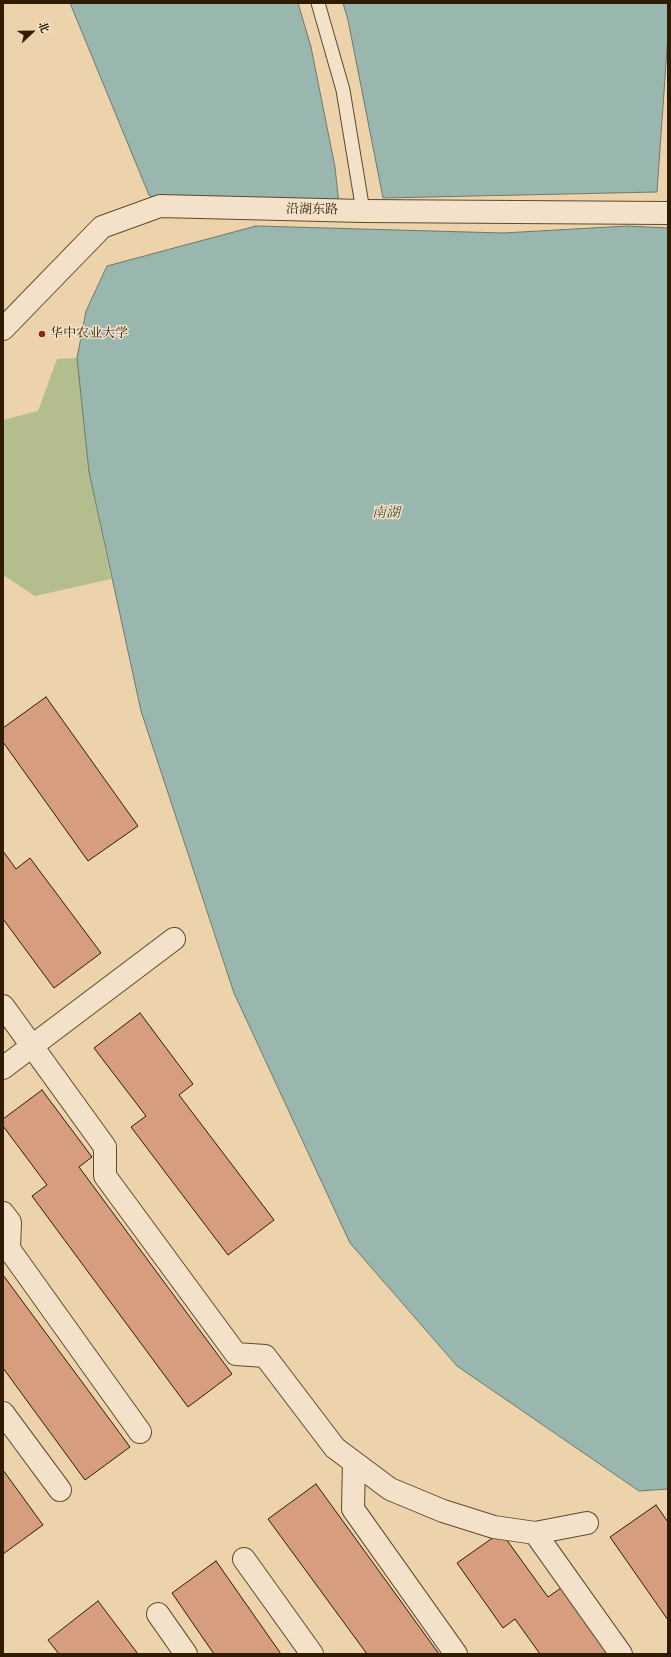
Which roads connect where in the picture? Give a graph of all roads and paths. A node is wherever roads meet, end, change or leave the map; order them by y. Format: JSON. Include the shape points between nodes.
{"nodes":[{"id":1,"x":318,"y":3,"type":"edge"},
{"id":2,"x":363,"y":211,"type":"junction"},
{"id":3,"x":668,"y":213,"type":"edge"},
{"id":4,"x":3,"y":329,"type":"edge"},
{"id":5,"x":174,"y":939,"type":"dead end"},
{"id":6,"x":3,"y":1006,"type":"edge"},
{"id":7,"x":32,"y":1046,"type":"junction"},
{"id":8,"x":3,"y":1068,"type":"edge"},
{"id":9,"x":3,"y":1213,"type":"edge"},
{"id":10,"x":3,"y":1413,"type":"edge"},
{"id":11,"x":140,"y":1432,"type":"dead end"},
{"id":12,"x":354,"y":1462,"type":"junction"},
{"id":13,"x":60,"y":1490,"type":"dead end"},
{"id":14,"x":587,"y":1523,"type":"dead end"},
{"id":15,"x":535,"y":1533,"type":"junction"},
{"id":16,"x":244,"y":1559,"type":"dead end"},
{"id":17,"x":158,"y":1614,"type":"dead end"},
{"id":18,"x":186,"y":1654,"type":"edge"},
{"id":19,"x":312,"y":1654,"type":"edge"},
{"id":20,"x":456,"y":1654,"type":"edge"},
{"id":21,"x":621,"y":1654,"type":"edge"}],
"edges":[{"from":1,"to":2,"type":"lane","via":[[342,90]]},
{"from":2,"to":3,"type":"street","name":"沿湖东路"},
{"from":2,"to":4,"type":"street","name":"沿湖东路","via":[[160,206],[102,227]]},
{"from":5,"to":7,"type":"street"},
{"from":6,"to":7,"type":"street"},
{"from":7,"to":8,"type":"street"},
{"from":7,"to":12,"type":"street","via":[[105,1147],[105,1176],[236,1354],[265,1356],[335,1448]]},
{"from":9,"to":11,"type":"street","via":[[10,1222],[9,1249]]},
{"from":10,"to":13,"type":"street"},
{"from":12,"to":15,"type":"street","via":[[390,1489],[442,1511],[494,1527]]},
{"from":12,"to":20,"type":"street","via":[[353,1509]]},
{"from":14,"to":15,"type":"street"},
{"from":15,"to":21,"type":"street"},
{"from":16,"to":19,"type":"street"},
{"from":17,"to":18,"type":"street"}]}
